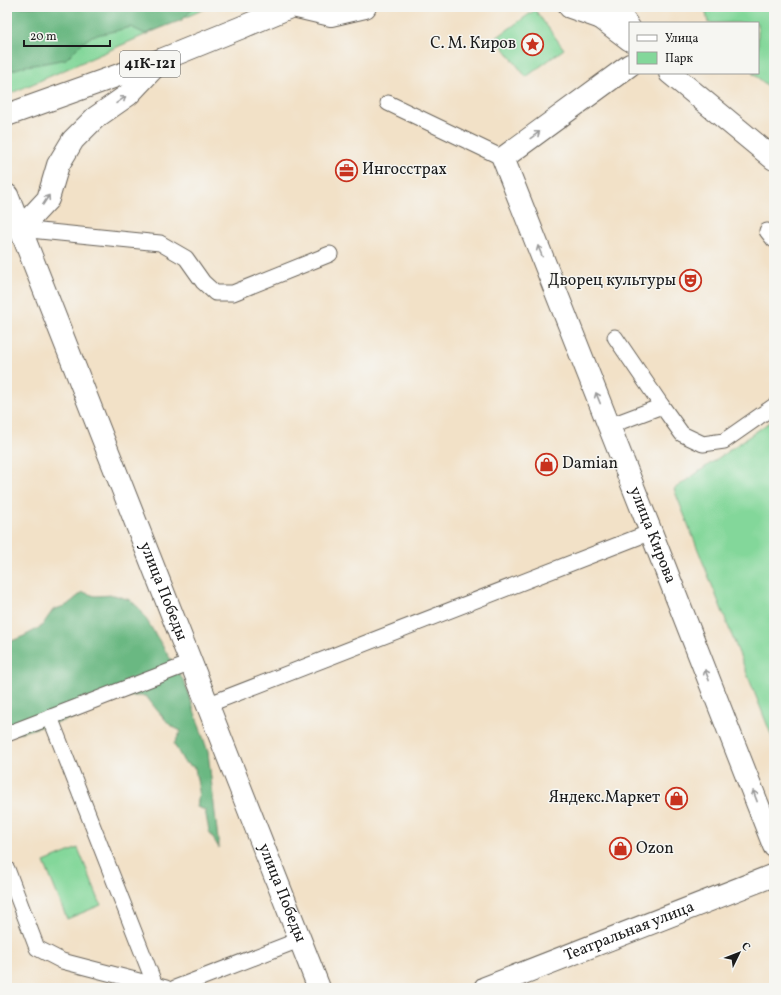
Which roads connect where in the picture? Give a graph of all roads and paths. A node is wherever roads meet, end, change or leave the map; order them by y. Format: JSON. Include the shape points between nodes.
{"nodes":[{"id":1,"x":290,"y":7,"type":"edge"},
{"id":2,"x":296,"y":7,"type":"edge"},
{"id":3,"x":365,"y":7,"type":"edge"},
{"id":4,"x":570,"y":7,"type":"edge"},
{"id":5,"x":602,"y":11,"type":"edge"},
{"id":6,"x":629,"y":28,"type":"edge"},
{"id":7,"x":629,"y":39,"type":"edge"},
{"id":8,"x":161,"y":60,"type":"junction"},
{"id":9,"x":629,"y":66,"type":"edge"},
{"id":10,"x":671,"y":74,"type":"edge"},
{"id":11,"x":388,"y":103,"type":"dead end"},
{"id":12,"x":7,"y":115,"type":"edge"},
{"id":13,"x":503,"y":158,"type":"junction"},
{"id":14,"x":774,"y":159,"type":"edge"},
{"id":15,"x":7,"y":195,"type":"edge"},
{"id":16,"x":20,"y":229,"type":"junction"},
{"id":17,"x":330,"y":254,"type":"dead end"},
{"id":18,"x":614,"y":337,"type":"dead end"},
{"id":19,"x":662,"y":406,"type":"junction"},
{"id":20,"x":774,"y":406,"type":"edge"},
{"id":21,"x":610,"y":426,"type":"junction"},
{"id":22,"x":651,"y":532,"type":"junction"},
{"id":23,"x":191,"y":663,"type":"junction"},
{"id":24,"x":207,"y":705,"type":"junction"},
{"id":25,"x":50,"y":717,"type":"junction"},
{"id":26,"x":7,"y":734,"type":"edge"},
{"id":27,"x":774,"y":846,"type":"edge"},
{"id":28,"x":7,"y":868,"type":"edge"},
{"id":29,"x":774,"y":876,"type":"edge"},
{"id":30,"x":299,"y":940,"type":"junction"},
{"id":31,"x":160,"y":987,"type":"edge"},
{"id":32,"x":175,"y":988,"type":"edge"},
{"id":33,"x":318,"y":988,"type":"edge"},
{"id":34,"x":485,"y":988,"type":"edge"}],
"edges":[{"from":1,"to":8,"type":"street","number":"41К-121"},
{"from":2,"to":3,"type":"street","via":[[331,15]]},
{"from":4,"to":5,"type":"street"},
{"from":5,"to":6,"type":"street"},
{"from":5,"to":7,"type":"street"},
{"from":8,"to":12,"type":"street","number":"41К-121"},
{"from":16,"to":8,"type":"street","one_way":true,"via":[[48,199],[58,165],[73,140],[95,118],[128,95]]},
{"from":13,"to":9,"type":"street","one_way":true},
{"from":10,"to":14,"type":"street"},
{"from":11,"to":13,"type":"lane"},
{"from":21,"to":13,"type":"street","name":"улица Кирова","one_way":true},
{"from":15,"to":16,"type":"street","name":"улица Победы"},
{"from":16,"to":17,"type":"lane","via":[[160,243],[186,258],[202,282],[215,293],[233,293]]},
{"from":16,"to":23,"type":"street","name":"улица Победы"},
{"from":18,"to":19,"type":"lane"},
{"from":19,"to":20,"type":"lane","via":[[682,434],[703,444],[724,441]]},
{"from":19,"to":21,"type":"lane"},
{"from":21,"to":22,"type":"street","name":"улица Кирова"},
{"from":22,"to":24,"type":"lane"},
{"from":27,"to":22,"type":"street","name":"улица Кирова","one_way":true},
{"from":23,"to":24,"type":"street","name":"улица Победы"},
{"from":23,"to":25,"type":"lane"},
{"from":24,"to":30,"type":"street","name":"улица Победы"},
{"from":25,"to":26,"type":"lane"},
{"from":25,"to":31,"type":"lane"},
{"from":28,"to":31,"type":"lane","via":[[37,948],[62,961]]},
{"from":29,"to":34,"type":"street","name":"Театральная улица"},
{"from":30,"to":32,"type":"lane"},
{"from":30,"to":33,"type":"street","name":"улица Победы"}]}
